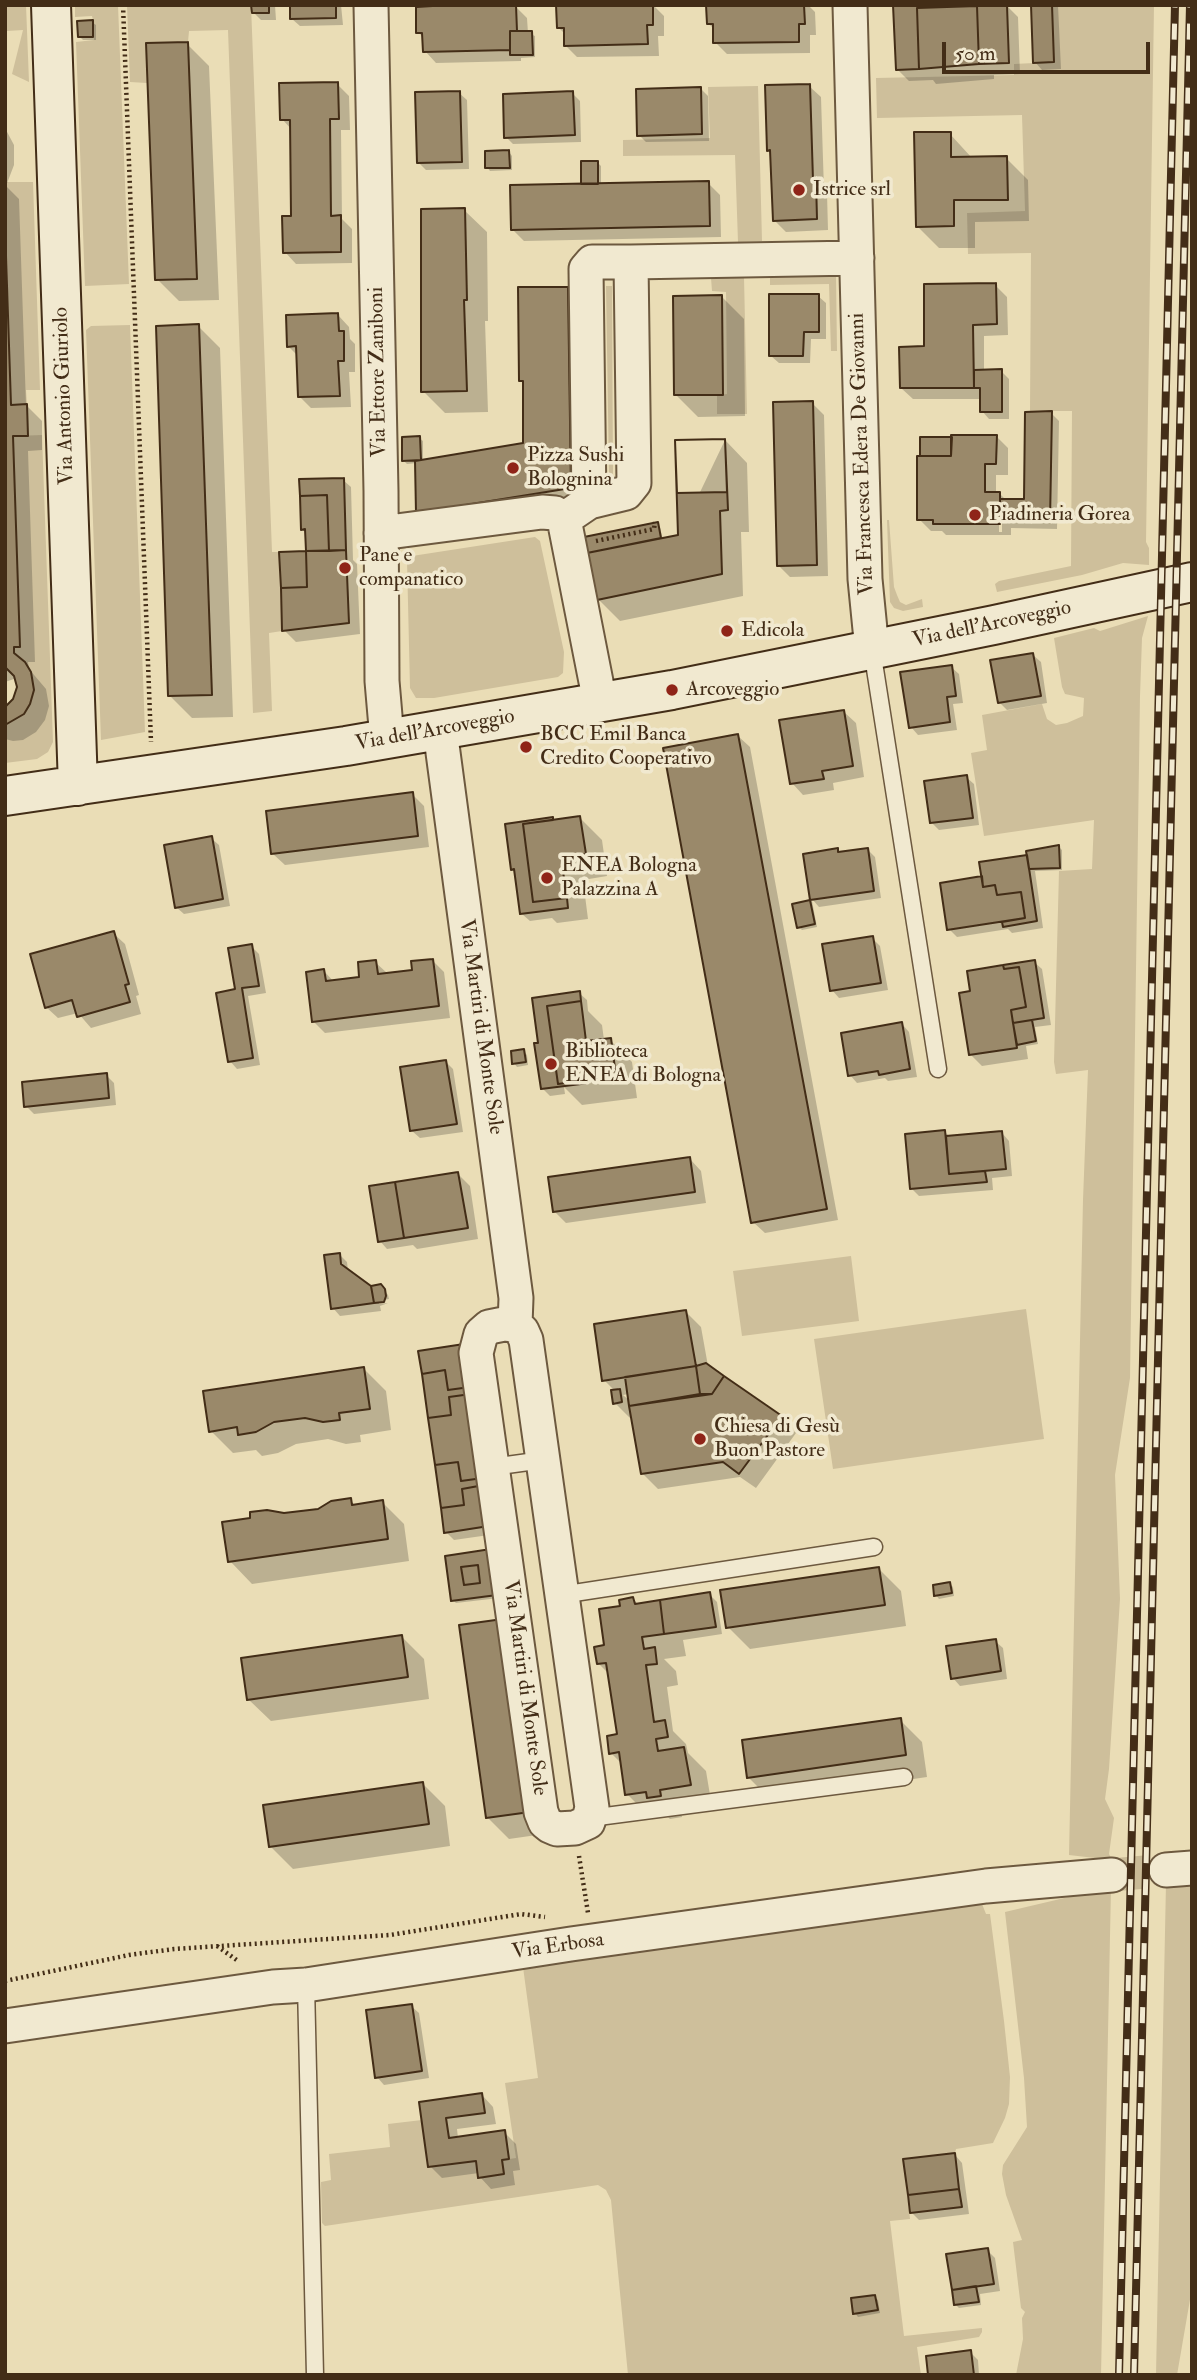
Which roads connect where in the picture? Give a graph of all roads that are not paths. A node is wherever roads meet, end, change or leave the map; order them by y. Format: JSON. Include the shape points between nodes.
{"nodes":[{"id":1,"x":51,"y":5,"type":"edge"},
{"id":2,"x":371,"y":5,"type":"edge"},
{"id":3,"x":850,"y":5,"type":"edge"},
{"id":4,"x":857,"y":258,"type":"junction"},
{"id":5,"x":631,"y":262,"type":"junction"},
{"id":6,"x":579,"y":521,"type":"junction"},
{"id":7,"x":381,"y":533,"type":"junction"},
{"id":8,"x":1192,"y":582,"type":"edge"},
{"id":9,"x":872,"y":650,"type":"junction"},
{"id":10,"x":600,"y":702,"type":"junction"},
{"id":11,"x":440,"y":730,"type":"junction"},
{"id":12,"x":387,"y":739,"type":"junction"},
{"id":13,"x":78,"y":786,"type":"junction"},
{"id":14,"x":5,"y":796,"type":"edge"},
{"id":15,"x":938,"y":1069,"type":"dead end"},
{"id":16,"x":515,"y":1325,"type":"junction"},
{"id":17,"x":543,"y":1460,"type":"junction"},
{"id":18,"x":492,"y":1467,"type":"junction"},
{"id":19,"x":874,"y":1548,"type":"dead end"},
{"id":20,"x":561,"y":1595,"type":"junction"},
{"id":21,"x":904,"y":1777,"type":"dead end"},
{"id":22,"x":591,"y":1816,"type":"junction"},
{"id":23,"x":1112,"y":1875,"type":"tunnel mouth"},
{"id":24,"x":306,"y":1985,"type":"junction"},
{"id":25,"x":5,"y":2025,"type":"edge"},
{"id":26,"x":315,"y":2375,"type":"edge"}],
"edges":[{"from":1,"to":13,"type":"street","name":"Via Antonio Giuriolo"},
{"from":2,"to":7,"type":"street","name":"Via Ettore Zaniboni"},
{"from":3,"to":4,"type":"street","name":"Via Francesca Edera De Giovanni"},
{"from":4,"to":5,"type":"street"},
{"from":4,"to":9,"type":"street","name":"Via Francesca Edera De Giovanni","via":[[865,579]]},
{"from":5,"to":6,"type":"street","via":[[634,482],[626,494]]},
{"from":5,"to":6,"type":"street","via":[[592,262],[586,269]]},
{"from":6,"to":7,"type":"street","via":[[542,512]]},
{"from":6,"to":10,"type":"street"},
{"from":7,"to":12,"type":"street","name":"Via Ettore Zaniboni"},
{"from":8,"to":9,"type":"street","name":"Via dell'Arcoveggio"},
{"from":9,"to":10,"type":"street","name":"Via dell'Arcoveggio"},
{"from":9,"to":15,"type":"lane"},
{"from":10,"to":11,"type":"street","name":"Via dell'Arcoveggio"},
{"from":11,"to":12,"type":"street","name":"Via dell'Arcoveggio"},
{"from":11,"to":16,"type":"street","name":"Via Martiri di Monte Sole","via":[[516,1298]]},
{"from":12,"to":13,"type":"street","name":"Via dell'Arcoveggio"},
{"from":13,"to":14,"type":"street","name":"Via dell'Arcoveggio"},
{"from":16,"to":17,"type":"street","name":"Via Martiri di Monte Sole","via":[[526,1340]]},
{"from":16,"to":18,"type":"street","name":"Via Martiri di Monte Sole","via":[[489,1327],[477,1342]]},
{"from":17,"to":18,"type":"lane"},
{"from":17,"to":20,"type":"street","name":"Via Martiri di Monte Sole"},
{"from":18,"to":22,"type":"street","name":"Via Martiri di Monte Sole","via":[[541,1812],[545,1822],[557,1829],[582,1826]]},
{"from":19,"to":20,"type":"lane"},
{"from":20,"to":22,"type":"street","name":"Via Martiri di Monte Sole"},
{"from":21,"to":22,"type":"lane"},
{"from":23,"to":24,"type":"street","name":"Via Erbosa","via":[[973,1888]]},
{"from":24,"to":25,"type":"street","name":"Via Erbosa"},
{"from":24,"to":26,"type":"lane"}]}
